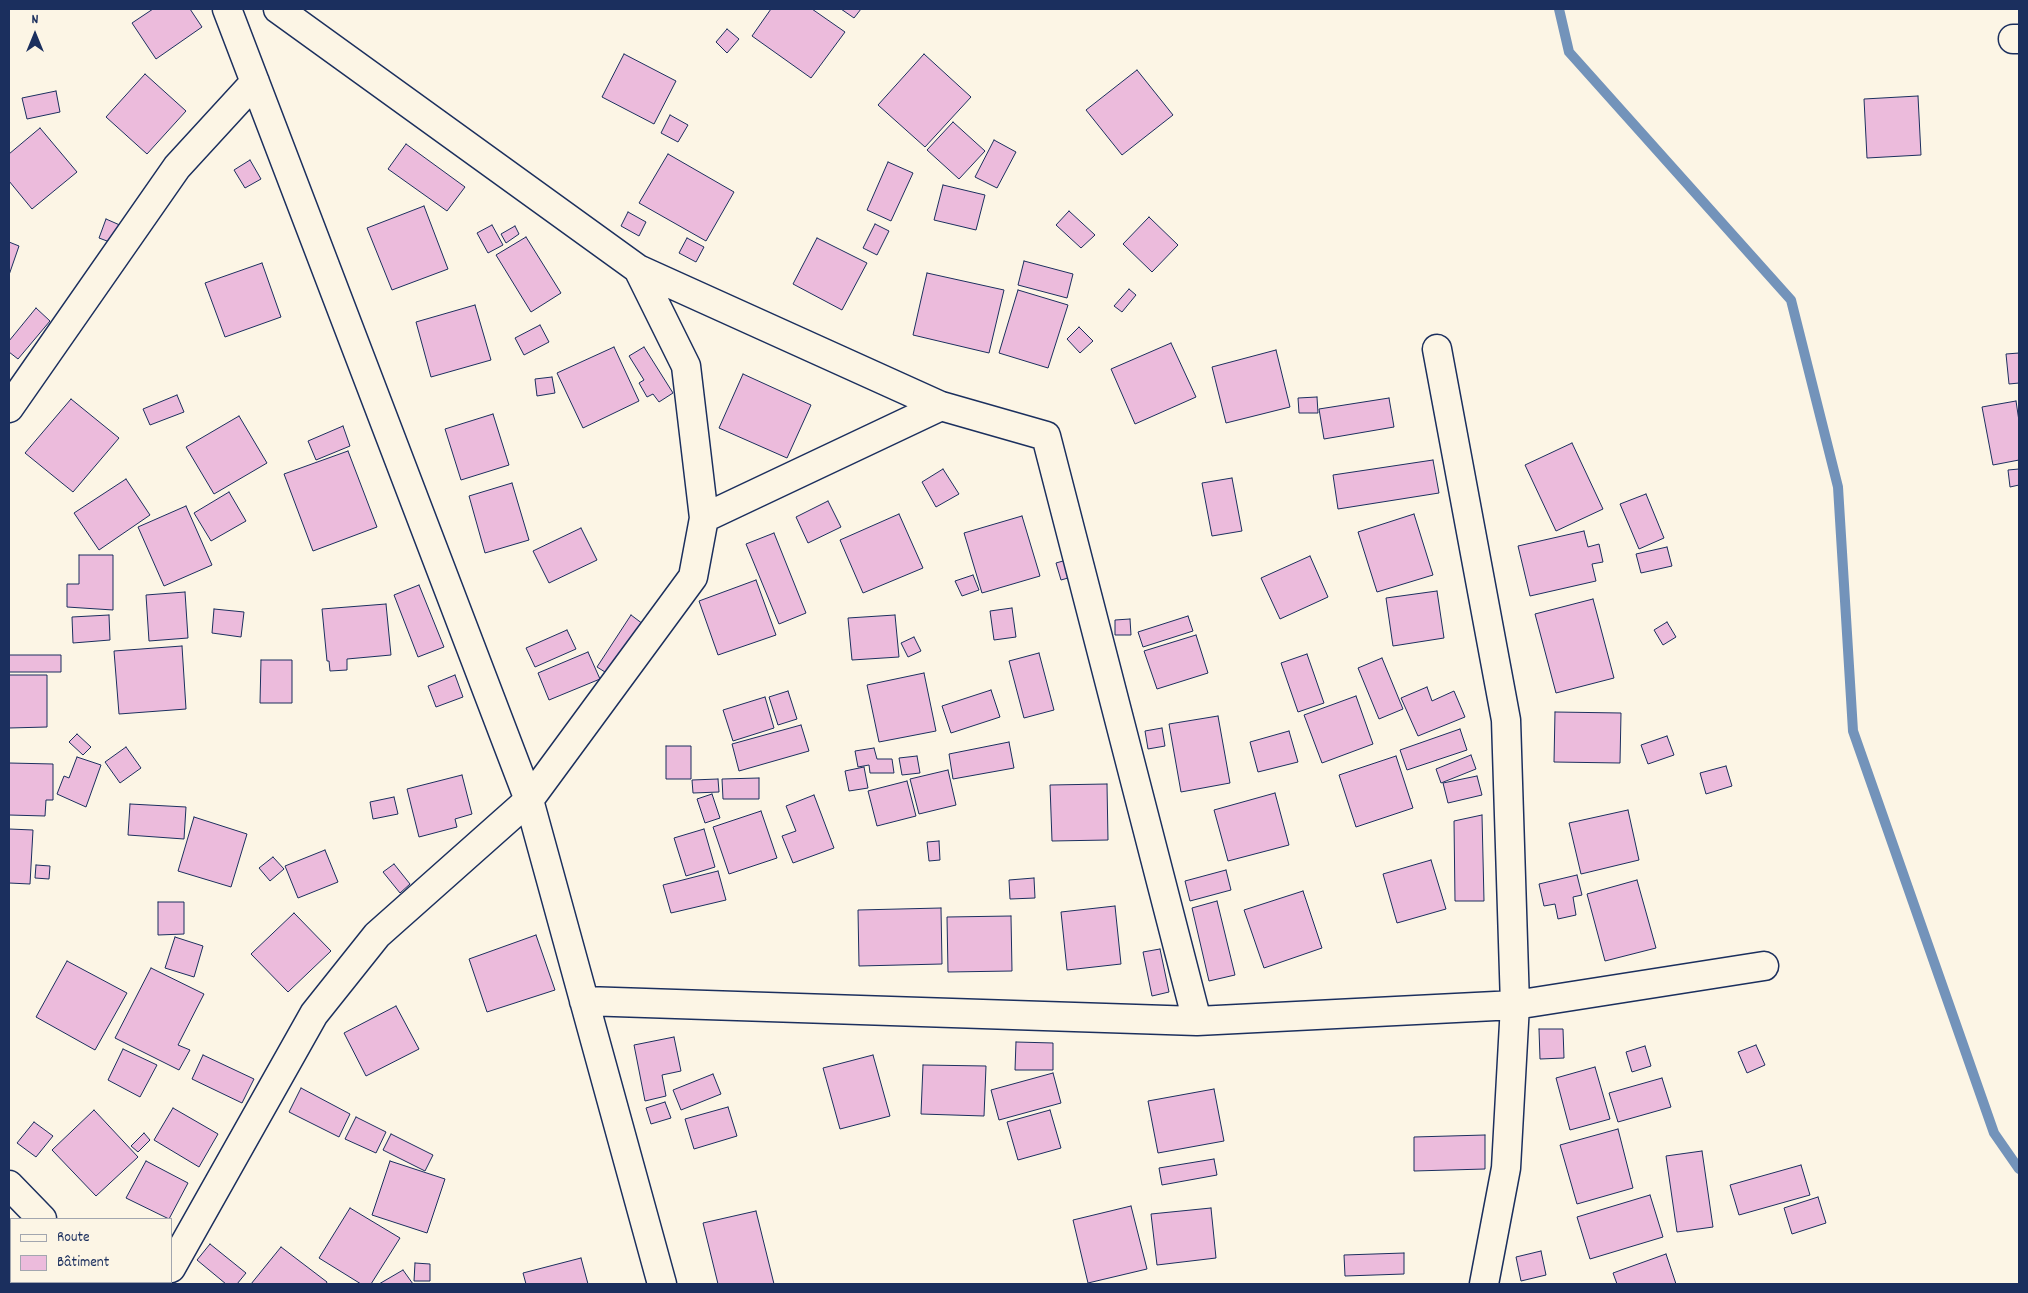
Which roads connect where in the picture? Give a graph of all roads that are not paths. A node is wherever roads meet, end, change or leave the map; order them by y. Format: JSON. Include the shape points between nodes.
{"nodes":[{"id":1,"x":227,"y":9,"type":"edge"},
{"id":2,"x":278,"y":9,"type":"edge"},
{"id":3,"x":255,"y":82,"type":"junction"},
{"id":4,"x":638,"y":269,"type":"junction"},
{"id":5,"x":1437,"y":349,"type":"dead end"},
{"id":6,"x":941,"y":406,"type":"junction"},
{"id":7,"x":9,"y":408,"type":"edge"},
{"id":8,"x":704,"y":518,"type":"junction"},
{"id":9,"x":529,"y":800,"type":"junction"},
{"id":10,"x":1764,"y":966,"type":"dead end"},
{"id":11,"x":584,"y":1001,"type":"junction"},
{"id":12,"x":1515,"y":1005,"type":"junction"},
{"id":13,"x":1197,"y":1021,"type":"junction"},
{"id":14,"x":9,"y":1186,"type":"edge"},
{"id":15,"x":41,"y":1218,"type":"edge"},
{"id":16,"x":172,"y":1266,"type":"edge"},
{"id":17,"x":662,"y":1284,"type":"edge"},
{"id":18,"x":1484,"y":1284,"type":"edge"}],
"edges":[{"from":1,"to":3,"type":"street"},
{"from":2,"to":4,"type":"street"},
{"from":3,"to":7,"type":"street","via":[[177,167]]},
{"from":3,"to":9,"type":"street"},
{"from":4,"to":6,"type":"street"},
{"from":4,"to":8,"type":"street","via":[[686,366]]},
{"from":5,"to":12,"type":"street","via":[[1506,720]]},
{"from":6,"to":8,"type":"street"},
{"from":6,"to":13,"type":"street","via":[[1046,436]]},
{"from":8,"to":9,"type":"street","via":[[694,577]]},
{"from":9,"to":11,"type":"street"},
{"from":9,"to":16,"type":"street","via":[[378,935],[314,1014]]},
{"from":10,"to":12,"type":"street"},
{"from":11,"to":13,"type":"street"},
{"from":11,"to":17,"type":"street"},
{"from":12,"to":13,"type":"street"},
{"from":12,"to":18,"type":"street","via":[[1506,1168]]},
{"from":14,"to":15,"type":"street"}]}
